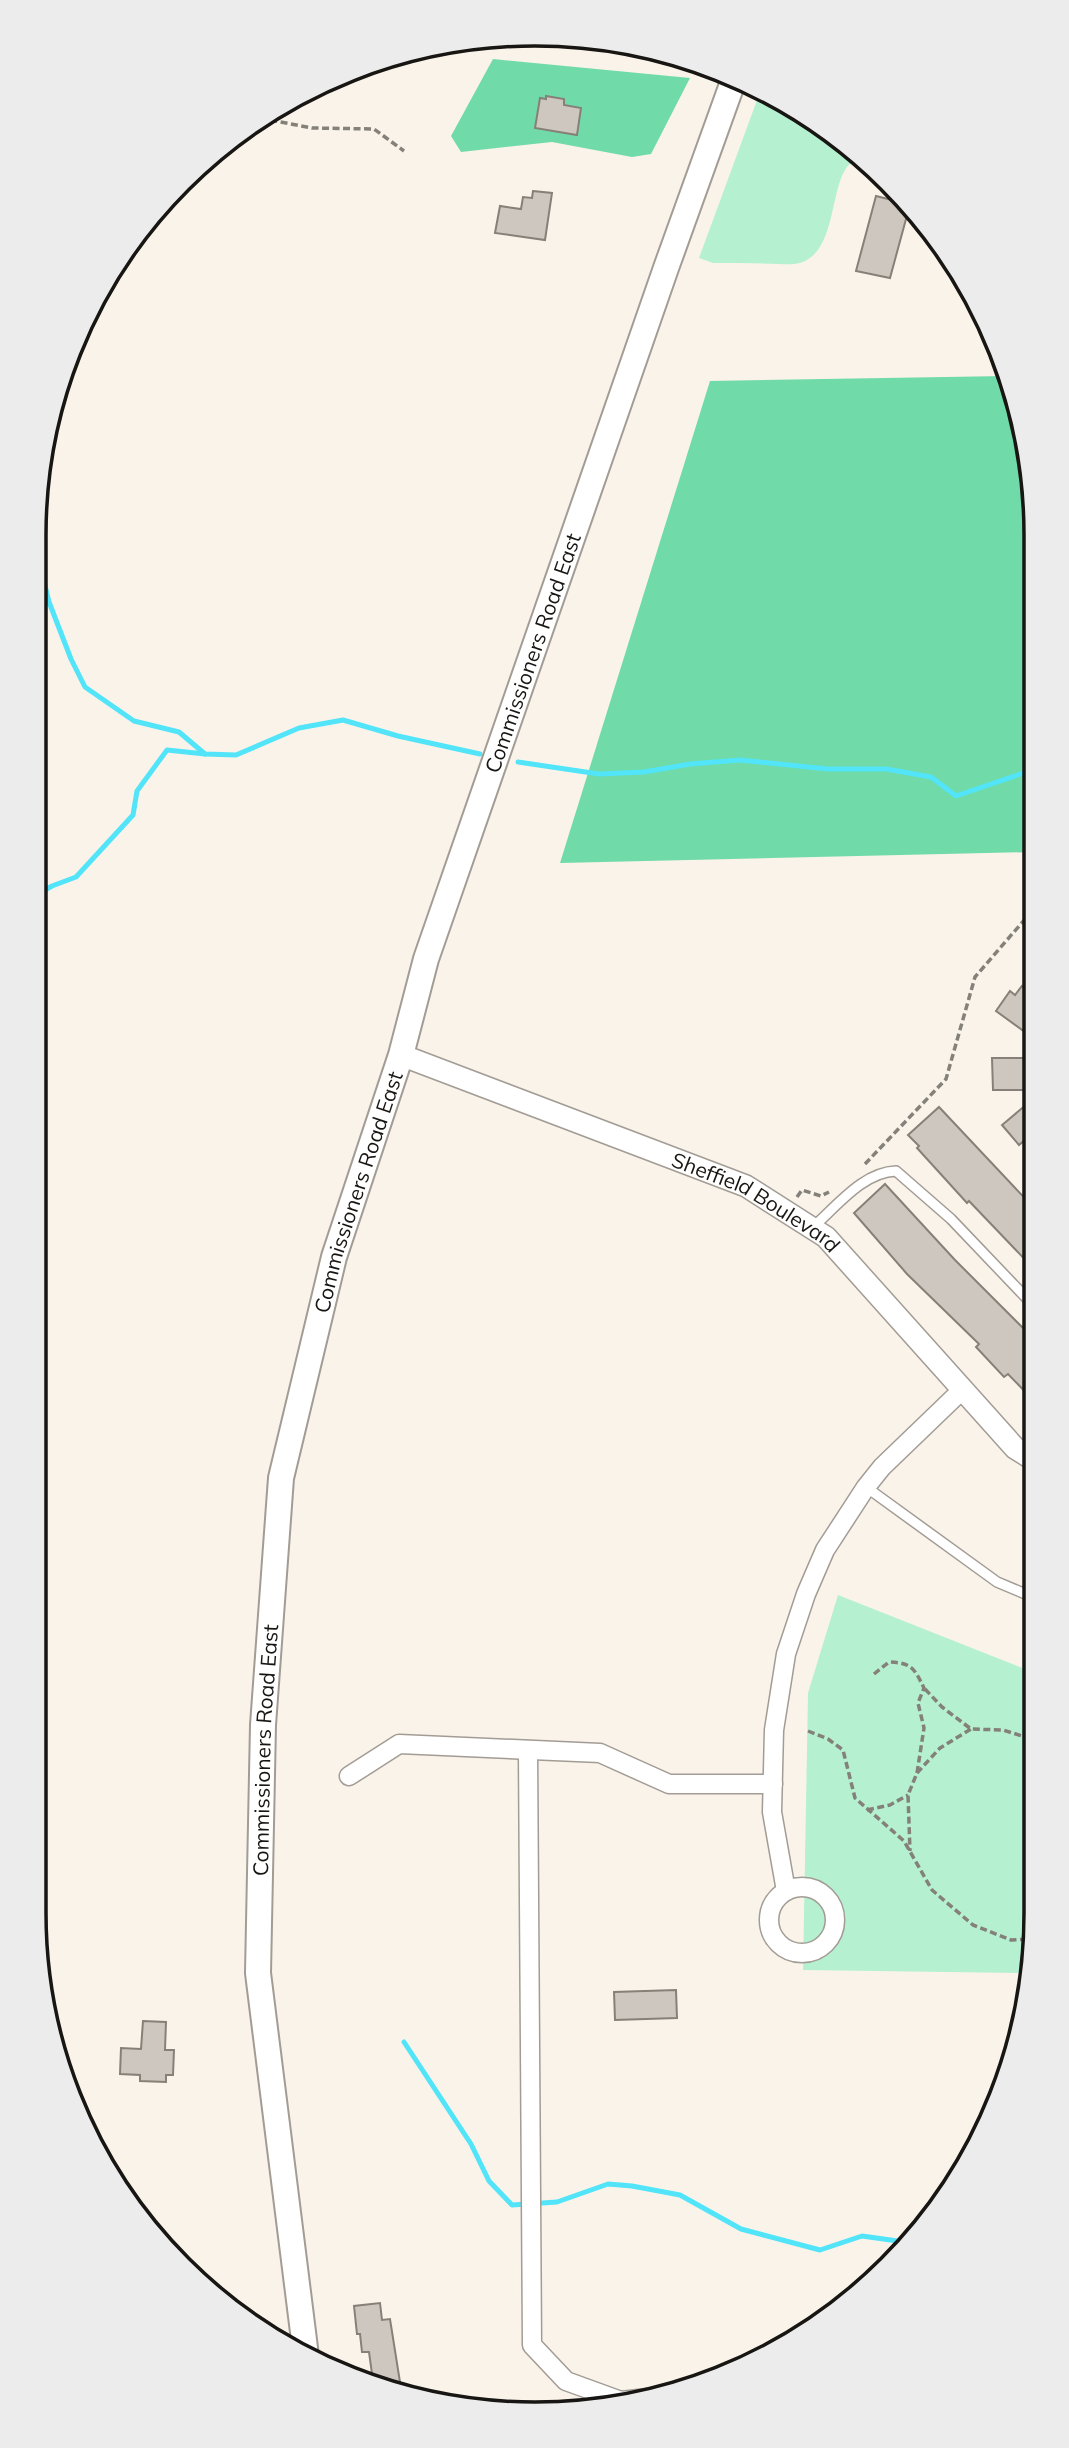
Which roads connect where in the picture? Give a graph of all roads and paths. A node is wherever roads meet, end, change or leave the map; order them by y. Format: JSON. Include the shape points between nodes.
{"nodes":[{"id":1,"x":731,"y":87,"type":"edge"},
{"id":2,"x":274,"y":121,"type":"edge"},
{"id":3,"x":404,"y":150,"type":"dead end"},
{"id":4,"x":1024,"y":920,"type":"edge"},
{"id":5,"x":401,"y":1055,"type":"junction"},
{"id":6,"x":859,"y":1171,"type":"dead end"},
{"id":7,"x":831,"y":1191,"type":"dead end"},
{"id":8,"x":788,"y":1212,"type":"junction"},
{"id":9,"x":813,"y":1228,"type":"junction"},
{"id":10,"x":1024,"y":1296,"type":"edge"},
{"id":11,"x":962,"y":1390,"type":"junction"},
{"id":12,"x":1024,"y":1454,"type":"edge"},
{"id":13,"x":866,"y":1487,"type":"junction"},
{"id":14,"x":1024,"y":1593,"type":"edge"},
{"id":15,"x":874,"y":1674,"type":"dead end"},
{"id":16,"x":924,"y":1688,"type":"junction"},
{"id":17,"x":971,"y":1729,"type":"junction"},
{"id":18,"x":808,"y":1731,"type":"dead end"},
{"id":19,"x":1024,"y":1737,"type":"edge"},
{"id":20,"x":528,"y":1750,"type":"junction"},
{"id":21,"x":917,"y":1773,"type":"junction"},
{"id":22,"x":349,"y":1776,"type":"dead end"},
{"id":23,"x":773,"y":1784,"type":"junction"},
{"id":24,"x":908,"y":1795,"type":"junction"},
{"id":25,"x":867,"y":1810,"type":"junction"},
{"id":26,"x":910,"y":1852,"type":"junction"},
{"id":27,"x":786,"y":1891,"type":"dead end"},
{"id":28,"x":1022,"y":1939,"type":"edge"},
{"id":29,"x":305,"y":2345,"type":"edge"},
{"id":30,"x":608,"y":2396,"type":"edge"}],
"edges":[{"from":1,"to":5,"type":"main road","name":"Commissioners Road East","via":[[426,960]]},
{"from":2,"to":3,"type":"path","via":[[312,128],[374,129]]},
{"from":4,"to":6,"type":"path","via":[[975,977],[946,1080]]},
{"from":5,"to":8,"type":"street","name":"Sheffield Boulevard","via":[[746,1186]]},
{"from":5,"to":29,"type":"main road","name":"Commissioners Road East","via":[[334,1257],[281,1478],[263,1725],[258,1973]]},
{"from":7,"to":8,"type":"path","via":[[821,1196],[802,1190]]},
{"from":8,"to":9,"type":"street","name":"Sheffield Boulevard"},
{"from":9,"to":10,"type":"lane","via":[[870,1178],[897,1171],[951,1219]]},
{"from":9,"to":11,"type":"street","name":"Sheffield Boulevard"},
{"from":11,"to":12,"type":"street","name":"Sheffield Boulevard"},
{"from":11,"to":13,"type":"street"},
{"from":13,"to":14,"type":"lane","via":[[997,1582]]},
{"from":13,"to":23,"type":"street","via":[[825,1550],[786,1654],[774,1730]]},
{"from":15,"to":16,"type":"path","via":[[889,1662],[905,1663],[914,1669]]},
{"from":16,"to":17,"type":"path"},
{"from":16,"to":21,"type":"path","via":[[918,1703],[924,1728]]},
{"from":17,"to":19,"type":"path","via":[[1003,1730]]},
{"from":17,"to":21,"type":"path","via":[[940,1748]]},
{"from":18,"to":25,"type":"path","via":[[844,1750],[855,1798]]},
{"from":20,"to":22,"type":"street","via":[[399,1744]]},
{"from":20,"to":23,"type":"street","via":[[600,1753],[669,1784]]},
{"from":20,"to":30,"type":"street","via":[[532,2345],[566,2381]]},
{"from":21,"to":24,"type":"path"},
{"from":23,"to":27,"type":"street","via":[[772,1812]]},
{"from":24,"to":25,"type":"path"},
{"from":24,"to":26,"type":"path"},
{"from":25,"to":26,"type":"path","via":[[904,1841]]},
{"from":26,"to":28,"type":"path","via":[[932,1890],[973,1925],[1011,1940]]}]}
